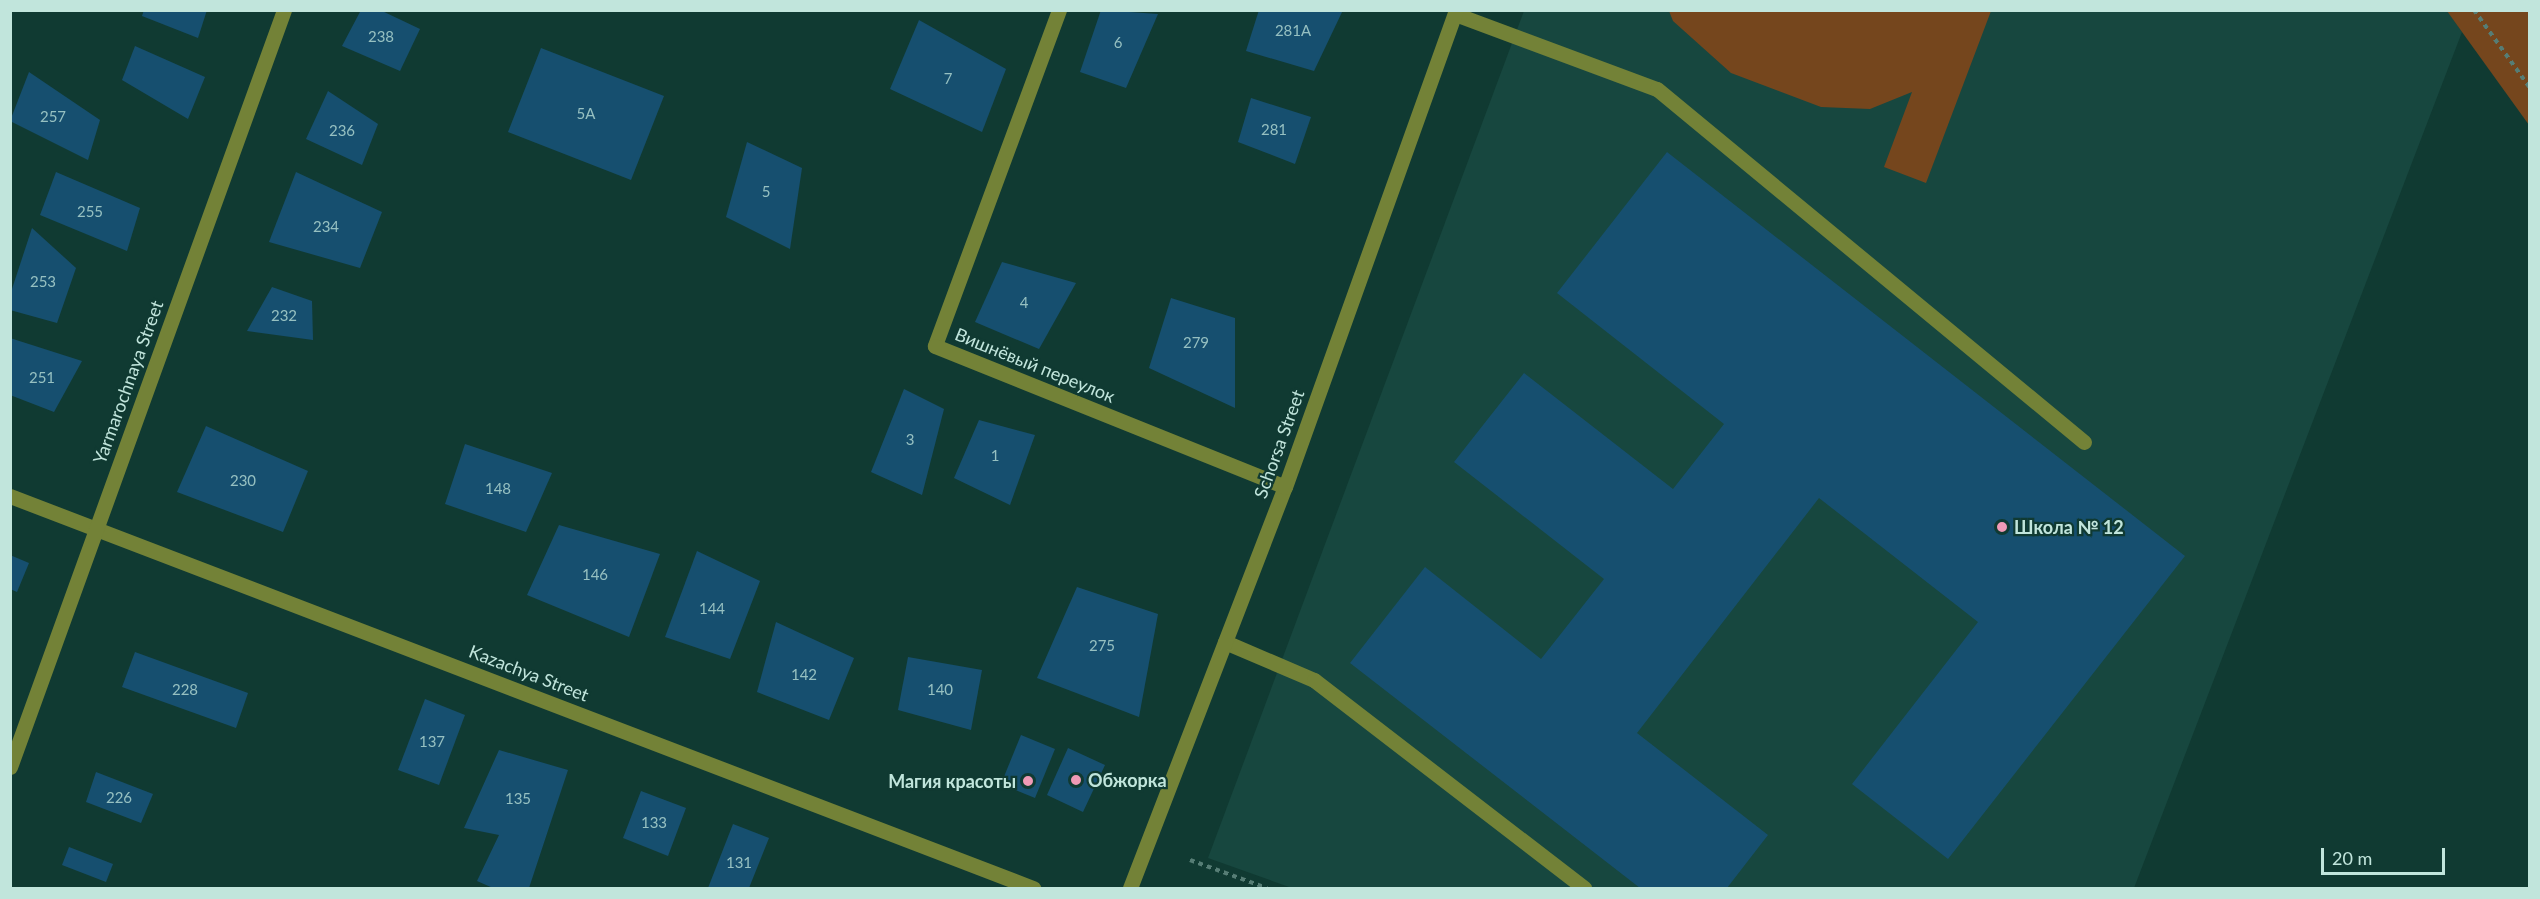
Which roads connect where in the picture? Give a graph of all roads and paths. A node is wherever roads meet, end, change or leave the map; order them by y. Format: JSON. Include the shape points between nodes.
{"nodes":[{"id":1,"x":284,"y":10,"type":"edge"},
{"id":2,"x":1059,"y":10,"type":"edge"},
{"id":3,"x":2474,"y":10,"type":"edge"},
{"id":4,"x":1456,"y":12,"type":"edge"},
{"id":5,"x":2529,"y":88,"type":"edge"},
{"id":6,"x":2084,"y":442,"type":"dead end"},
{"id":7,"x":1285,"y":487,"type":"junction"},
{"id":8,"x":10,"y":496,"type":"edge"},
{"id":9,"x":96,"y":528,"type":"junction"},
{"id":10,"x":1225,"y":642,"type":"junction"},
{"id":11,"x":10,"y":767,"type":"edge"},
{"id":12,"x":1190,"y":860,"type":"dead end"},
{"id":13,"x":1033,"y":888,"type":"edge"},
{"id":14,"x":1130,"y":888,"type":"edge"},
{"id":15,"x":1267,"y":888,"type":"edge"},
{"id":16,"x":1584,"y":888,"type":"edge"}],
"edges":[{"from":1,"to":9,"type":"street","name":"Yarmarochnaya Street"},
{"from":2,"to":7,"type":"street","name":"Вишнёвый переулок","via":[[935,346]]},
{"from":3,"to":5,"type":"path"},
{"from":4,"to":6,"type":"street","via":[[1657,89]]},
{"from":4,"to":7,"type":"street","name":"Schorsa Street"},
{"from":7,"to":10,"type":"street","name":"Schorsa Street"},
{"from":8,"to":9,"type":"street","name":"Kazachya Street"},
{"from":9,"to":11,"type":"street","name":"Yarmarochnaya Street"},
{"from":9,"to":13,"type":"street","name":"Kazachya Street"},
{"from":10,"to":14,"type":"street","name":"Schorsa Street"},
{"from":10,"to":16,"type":"street","via":[[1314,680]]},
{"from":12,"to":15,"type":"path"}]}
